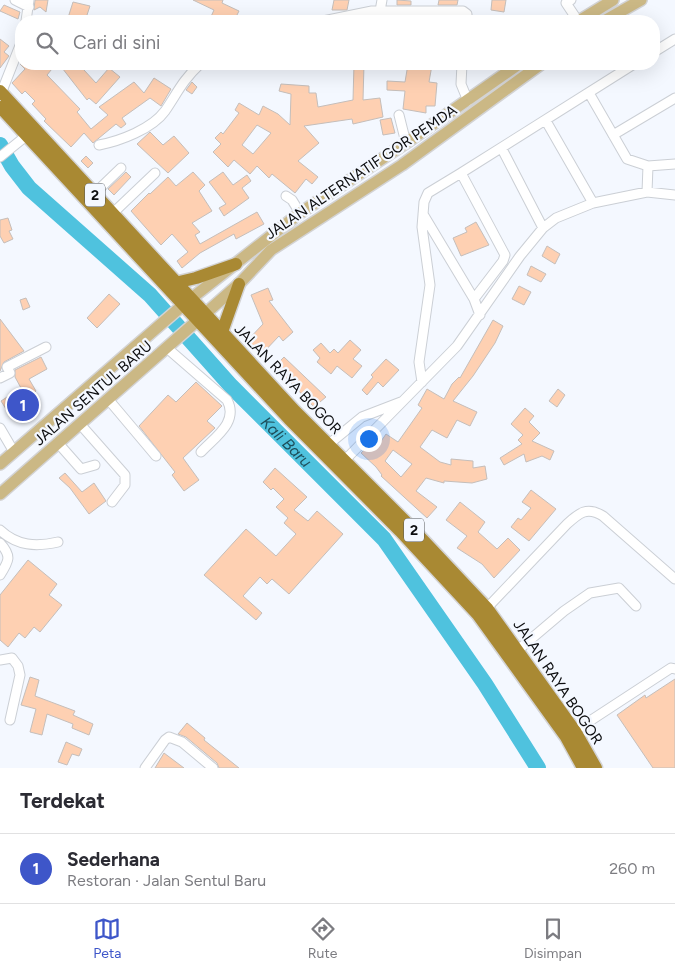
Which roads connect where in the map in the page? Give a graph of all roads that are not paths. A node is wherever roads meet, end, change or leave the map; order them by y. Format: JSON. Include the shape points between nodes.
{"nodes":[{"id":1,"x":14,"y":0,"type":"edge"},
{"id":2,"x":382,"y":0,"type":"edge"},
{"id":3,"x":571,"y":0,"type":"edge"},
{"id":4,"x":613,"y":0,"type":"edge"},
{"id":5,"x":641,"y":0,"type":"edge"},
{"id":6,"x":29,"y":4,"type":"edge"},
{"id":7,"x":380,"y":11,"type":"junction"},
{"id":8,"x":357,"y":15,"type":"edge"},
{"id":9,"x":468,"y":15,"type":"edge"},
{"id":10,"x":574,"y":15,"type":"edge"},
{"id":11,"x":588,"y":15,"type":"edge"},
{"id":12,"x":615,"y":15,"type":"edge"},
{"id":13,"x":675,"y":39,"type":"edge"},
{"id":14,"x":660,"y":48,"type":"edge"},
{"id":15,"x":15,"y":58,"type":"edge"},
{"id":16,"x":194,"y":70,"type":"edge"},
{"id":17,"x":462,"y":70,"type":"edge"},
{"id":18,"x":512,"y":70,"type":"edge"},
{"id":19,"x":533,"y":70,"type":"edge"},
{"id":20,"x":625,"y":70,"type":"edge"},
{"id":21,"x":589,"y":93,"type":"junction"},
{"id":22,"x":1,"y":94,"type":"edge"},
{"id":23,"x":675,"y":98,"type":"edge"},
{"id":24,"x":468,"y":101,"type":"junction"},
{"id":25,"x":0,"y":107,"type":"edge"},
{"id":26,"x":399,"y":115,"type":"dead end"},
{"id":27,"x":546,"y":122,"type":"junction"},
{"id":28,"x":613,"y":136,"type":"junction"},
{"id":29,"x":22,"y":139,"type":"junction"},
{"id":30,"x":406,"y":143,"type":"junction"},
{"id":31,"x":99,"y":145,"type":"dead end"},
{"id":32,"x":502,"y":149,"type":"junction"},
{"id":33,"x":1,"y":156,"type":"edge"},
{"id":34,"x":675,"y":164,"type":"edge"},
{"id":35,"x":648,"y":166,"type":"junction"},
{"id":36,"x":121,"y":168,"type":"dead end"},
{"id":37,"x":156,"y":173,"type":"dead end"},
{"id":38,"x":461,"y":173,"type":"junction"},
{"id":39,"x":647,"y":192,"type":"junction"},
{"id":40,"x":94,"y":194,"type":"junction"},
{"id":41,"x":286,"y":196,"type":"dead end"},
{"id":42,"x":675,"y":196,"type":"edge"},
{"id":43,"x":593,"y":203,"type":"junction"},
{"id":44,"x":113,"y":212,"type":"junction"},
{"id":45,"x":300,"y":213,"type":"junction"},
{"id":46,"x":423,"y":214,"type":"junction"},
{"id":47,"x":543,"y":228,"type":"junction"},
{"id":48,"x":236,"y":264,"type":"junction"},
{"id":49,"x":175,"y":282,"type":"junction"},
{"id":50,"x":239,"y":284,"type":"junction"},
{"id":51,"x":474,"y":299,"type":"junction"},
{"id":52,"x":184,"y":304,"type":"junction"},
{"id":53,"x":480,"y":314,"type":"junction"},
{"id":54,"x":198,"y":321,"type":"junction"},
{"id":55,"x":222,"y":332,"type":"junction"},
{"id":56,"x":46,"y":346,"type":"dead end"},
{"id":57,"x":170,"y":346,"type":"junction"},
{"id":58,"x":0,"y":378,"type":"edge"},
{"id":59,"x":422,"y":382,"type":"junction"},
{"id":60,"x":108,"y":399,"type":"junction"},
{"id":61,"x":403,"y":401,"type":"junction"},
{"id":62,"x":80,"y":424,"type":"junction"},
{"id":63,"x":0,"y":428,"type":"edge"},
{"id":64,"x":58,"y":443,"type":"junction"},
{"id":65,"x":329,"y":444,"type":"junction"},
{"id":66,"x":14,"y":452,"type":"junction"},
{"id":67,"x":201,"y":452,"type":"dead end"},
{"id":68,"x":156,"y":456,"type":"dead end"},
{"id":69,"x":345,"y":460,"type":"junction"},
{"id":70,"x":0,"y":464,"type":"edge"},
{"id":71,"x":95,"y":465,"type":"dead end"},
{"id":72,"x":0,"y":494,"type":"edge"},
{"id":73,"x":373,"y":496,"type":"junction"},
{"id":74,"x":112,"y":502,"type":"dead end"},
{"id":75,"x":0,"y":530,"type":"edge"},
{"id":76,"x":58,"y":542,"type":"dead end"},
{"id":77,"x":0,"y":544,"type":"edge"},
{"id":78,"x":0,"y":575,"type":"edge"},
{"id":79,"x":675,"y":579,"type":"edge"},
{"id":80,"x":636,"y":606,"type":"dead end"},
{"id":81,"x":487,"y":608,"type":"junction"},
{"id":82,"x":518,"y":650,"type":"junction"},
{"id":83,"x":0,"y":660,"type":"edge"},
{"id":84,"x":675,"y":669,"type":"edge"},
{"id":85,"x":10,"y":720,"type":"dead end"},
{"id":86,"x":571,"y":734,"type":"junction"},
{"id":87,"x":145,"y":768,"type":"edge"},
{"id":88,"x":213,"y":768,"type":"edge"},
{"id":89,"x":583,"y":768,"type":"edge"},
{"id":90,"x":596,"y":768,"type":"edge"}],
"edges":[{"from":1,"to":6,"type":"street"},
{"from":2,"to":7,"type":"street"},
{"from":3,"to":10,"type":"street","via":[[566,3]]},
{"from":4,"to":11,"type":"main road"},
{"from":5,"to":12,"type":"main road"},
{"from":7,"to":8,"type":"street"},
{"from":7,"to":9,"type":"street","via":[[463,11]]},
{"from":13,"to":14,"type":"street"},
{"from":15,"to":22,"type":"street"},
{"from":16,"to":31,"type":"street","via":[[182,81],[157,120]]},
{"from":17,"to":24,"type":"street","via":[[461,84]]},
{"from":18,"to":24,"type":"main road","name":"JALAN ALTERNATIF GOR PEMDA"},
{"from":19,"to":50,"type":"main road","name":"JALAN ALTERNATIF GOR PEMDA","via":[[402,165],[271,250]]},
{"from":20,"to":21,"type":"street"},
{"from":21,"to":27,"type":"street"},
{"from":21,"to":28,"type":"street"},
{"from":22,"to":40,"type":"highway","name":"JALAN RAYA BOGOR","number":"2"},
{"from":23,"to":28,"type":"street"},
{"from":24,"to":30,"type":"main road","name":"JALAN ALTERNATIF GOR PEMDA"},
{"from":25,"to":29,"type":"highway","name":"JALAN RAYA BOGOR","number":"2"},
{"from":26,"to":30,"type":"street"},
{"from":27,"to":32,"type":"street"},
{"from":27,"to":43,"type":"street"},
{"from":28,"to":35,"type":"street","via":[[627,159]]},
{"from":29,"to":33,"type":"street"},
{"from":29,"to":52,"type":"highway","name":"JALAN RAYA BOGOR","number":"2"},
{"from":30,"to":45,"type":"main road","name":"JALAN ALTERNATIF GOR PEMDA"},
{"from":32,"to":38,"type":"street"},
{"from":32,"to":47,"type":"street"},
{"from":34,"to":35,"type":"street"},
{"from":35,"to":39,"type":"street"},
{"from":36,"to":40,"type":"street"},
{"from":37,"to":44,"type":"street"},
{"from":38,"to":46,"type":"street","via":[[428,193]]},
{"from":38,"to":51,"type":"street","via":[[505,255]]},
{"from":39,"to":42,"type":"street"},
{"from":39,"to":43,"type":"street"},
{"from":40,"to":44,"type":"highway","name":"JALAN RAYA BOGOR","number":"2"},
{"from":41,"to":45,"type":"street"},
{"from":43,"to":47,"type":"street","via":[[556,218]]},
{"from":44,"to":49,"type":"highway","name":"JALAN RAYA BOGOR","number":"2"},
{"from":45,"to":48,"type":"main road","name":"JALAN ALTERNATIF GOR PEMDA"},
{"from":46,"to":51,"type":"street"},
{"from":46,"to":59,"type":"street","via":[[430,285],[419,362]]},
{"from":47,"to":53,"type":"street"},
{"from":48,"to":49,"type":"highway"},
{"from":48,"to":52,"type":"main road","name":"JALAN ALTERNATIF GOR PEMDA"},
{"from":49,"to":52,"type":"highway","name":"JALAN RAYA BOGOR","number":"2"},
{"from":50,"to":54,"type":"main road","name":"JALAN ALTERNATIF GOR PEMDA"},
{"from":50,"to":55,"type":"highway"},
{"from":51,"to":53,"type":"street"},
{"from":52,"to":54,"type":"highway","name":"JALAN RAYA BOGOR","number":"2"},
{"from":52,"to":66,"type":"main road","name":"JALAN SENTUL BARU"},
{"from":53,"to":59,"type":"street","via":[[457,346]]},
{"from":54,"to":55,"type":"highway","name":"JALAN RAYA BOGOR","number":"2"},
{"from":54,"to":57,"type":"main road","name":"JALAN SENTUL BARU"},
{"from":54,"to":73,"type":"highway","name":"JALAN RAYA BOGOR","number":"2","via":[[289,419]]},
{"from":55,"to":65,"type":"highway","name":"JALAN RAYA BOGOR","number":"2"},
{"from":56,"to":58,"type":"street","via":[[7,367],[10,373]]},
{"from":57,"to":60,"type":"main road","name":"JALAN SENTUL BARU"},
{"from":57,"to":67,"type":"street","via":[[227,400],[232,410],[230,420]]},
{"from":59,"to":61,"type":"street"},
{"from":60,"to":62,"type":"main road","name":"JALAN SENTUL BARU"},
{"from":60,"to":68,"type":"street"},
{"from":61,"to":65,"type":"street","via":[[368,413]]},
{"from":61,"to":69,"type":"street"},
{"from":62,"to":64,"type":"main road","name":"JALAN SENTUL BARU"},
{"from":62,"to":74,"type":"street","via":[[125,475],[125,485]]},
{"from":63,"to":66,"type":"street"},
{"from":64,"to":71,"type":"street","via":[[81,469]]},
{"from":64,"to":72,"type":"main road","name":"JALAN SENTUL BARU"},
{"from":65,"to":69,"type":"highway","name":"JALAN RAYA BOGOR","number":"2"},
{"from":66,"to":70,"type":"main road","name":"JALAN SENTUL BARU"},
{"from":69,"to":73,"type":"highway","name":"JALAN RAYA BOGOR","number":"2"},
{"from":73,"to":81,"type":"highway","name":"JALAN RAYA BOGOR","number":"2"},
{"from":73,"to":86,"type":"highway","name":"JALAN RAYA BOGOR","number":"2","via":[[478,615]]},
{"from":75,"to":76,"type":"street","via":[[27,544],[38,546]]},
{"from":77,"to":78,"type":"street","via":[[9,554]]},
{"from":79,"to":81,"type":"street","via":[[603,516],[588,510],[580,512],[567,524]]},
{"from":80,"to":82,"type":"street","via":[[619,588],[590,594],[557,616]]},
{"from":81,"to":82,"type":"highway","name":"JALAN RAYA BOGOR","number":"2"},
{"from":82,"to":86,"type":"highway","name":"JALAN RAYA BOGOR","number":"2"},
{"from":83,"to":85,"type":"street","via":[[12,658],[20,675]]},
{"from":84,"to":86,"type":"street","via":[[671,668]]},
{"from":86,"to":89,"type":"highway","name":"JALAN RAYA BOGOR","number":"2"},
{"from":86,"to":90,"type":"highway","name":"JALAN RAYA BOGOR","number":"2"},
{"from":87,"to":88,"type":"street","via":[[169,737],[182,742]]}]}
